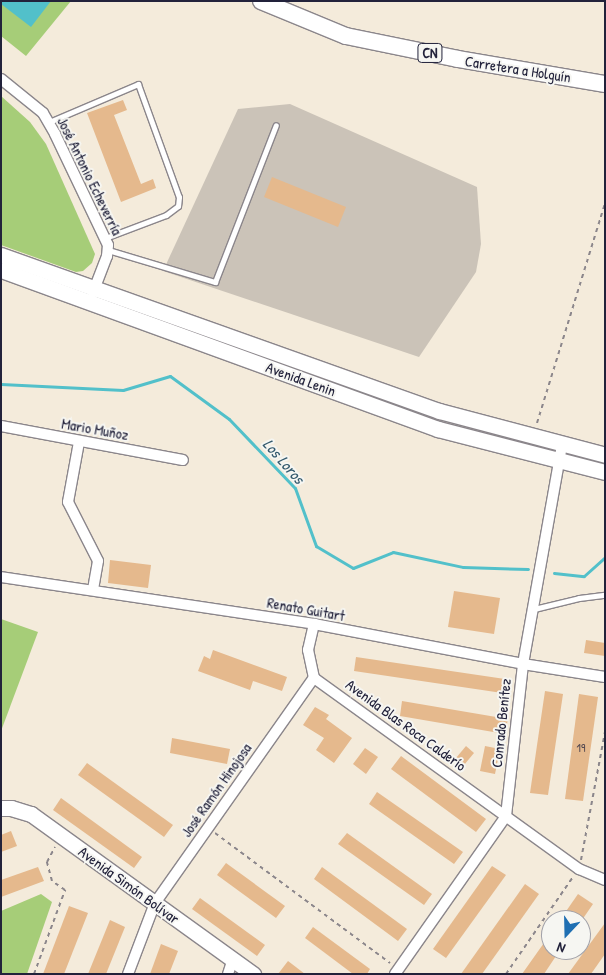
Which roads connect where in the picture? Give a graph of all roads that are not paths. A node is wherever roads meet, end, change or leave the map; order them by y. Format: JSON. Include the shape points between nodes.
{"nodes":[{"id":1,"x":261,"y":1,"type":"edge"},
{"id":2,"x":1,"y":79,"type":"edge"},
{"id":3,"x":605,"y":84,"type":"edge"},
{"id":4,"x":48,"y":122,"type":"junction"},
{"id":5,"x":276,"y":125,"type":"dead end"},
{"id":6,"x":105,"y":238,"type":"junction"},
{"id":7,"x":108,"y":250,"type":"junction"},
{"id":8,"x":1,"y":255,"type":"edge"},
{"id":9,"x":1,"y":270,"type":"edge"},
{"id":10,"x":92,"y":295,"type":"junction"},
{"id":11,"x":1,"y":426,"type":"edge"},
{"id":12,"x":79,"y":442,"type":"junction"},
{"id":13,"x":562,"y":444,"type":"junction"},
{"id":14,"x":605,"y":455,"type":"edge"},
{"id":15,"x":183,"y":460,"type":"dead end"},
{"id":16,"x":560,"y":461,"type":"junction"},
{"id":17,"x":605,"y":472,"type":"edge"},
{"id":18,"x":1,"y":576,"type":"edge"},
{"id":19,"x":93,"y":590,"type":"junction"},
{"id":20,"x":605,"y":594,"type":"edge"},
{"id":21,"x":534,"y":609,"type":"junction"},
{"id":22,"x":314,"y":624,"type":"junction"},
{"id":23,"x":523,"y":664,"type":"junction"},
{"id":24,"x":605,"y":677,"type":"edge"},
{"id":25,"x":314,"y":678,"type":"junction"},
{"id":26,"x":1,"y":808,"type":"edge"},
{"id":27,"x":506,"y":816,"type":"junction"},
{"id":28,"x":605,"y":880,"type":"edge"},
{"id":29,"x":154,"y":903,"type":"junction"},
{"id":30,"x":230,"y":967,"type":"edge"},
{"id":31,"x":399,"y":972,"type":"edge"},
{"id":32,"x":128,"y":974,"type":"edge"},
{"id":33,"x":253,"y":974,"type":"edge"}],
"edges":[{"from":1,"to":3,"type":"main road","name":"Carretera a Holguín","number":"CN","via":[[346,36]]},
{"from":2,"to":4,"type":"street","name":"José Antonio Echeverría","via":[[43,113]]},
{"from":4,"to":6,"type":"street","name":"José Antonio Echeverría"},
{"from":4,"to":6,"type":"lane","via":[[138,84],[179,197],[178,206],[166,215]]},
{"from":5,"to":7,"type":"lane","via":[[215,282]]},
{"from":6,"to":7,"type":"street","name":"José Antonio Echeverría"},
{"from":7,"to":10,"type":"street","name":"José Antonio Echeverría"},
{"from":8,"to":10,"type":"main road","name":"Avenida Lenin"},
{"from":9,"to":10,"type":"main road","name":"Avenida Lenin"},
{"from":10,"to":13,"type":"main road","name":"Avenida Lenin","via":[[439,411]]},
{"from":10,"to":16,"type":"main road","name":"Avenida Lenin","via":[[438,429]]},
{"from":11,"to":12,"type":"street","name":"Mario Muñoz"},
{"from":12,"to":15,"type":"street","name":"Mario Muñoz"},
{"from":12,"to":19,"type":"street","via":[[68,502],[98,561]]},
{"from":13,"to":14,"type":"main road","name":"Avenida Lenin"},
{"from":13,"to":16,"type":"street","name":"Conrado Benítez"},
{"from":16,"to":17,"type":"main road","name":"Avenida Lenin"},
{"from":16,"to":21,"type":"street","name":"Conrado Benítez"},
{"from":18,"to":19,"type":"street","name":"Renato Guitart"},
{"from":19,"to":22,"type":"street","name":"Renato Guitart"},
{"from":20,"to":21,"type":"lane"},
{"from":21,"to":23,"type":"street","name":"Conrado Benítez"},
{"from":22,"to":23,"type":"street","name":"Renato Guitart"},
{"from":22,"to":25,"type":"street","via":[[308,650]]},
{"from":23,"to":24,"type":"street","name":"Renato Guitart"},
{"from":23,"to":27,"type":"street","name":"Conrado Benítez"},
{"from":25,"to":27,"type":"street","name":"Avenida Blas Roca Calderío"},
{"from":25,"to":29,"type":"street","name":"José Ramón Hinojosa"},
{"from":26,"to":29,"type":"main road","name":"Avenida Simón Bolívar","via":[[31,814]]},
{"from":27,"to":28,"type":"street","name":"Avenida Blas Roca Calderío","via":[[579,869]]},
{"from":27,"to":31,"type":"street","name":"Conrado Benítez"},
{"from":29,"to":30,"type":"main road","name":"Avenida Simón Bolívar"},
{"from":29,"to":32,"type":"street","name":"José Ramón Hinojosa"},
{"from":30,"to":33,"type":"main road","name":"Avenida Simón Bolívar"}]}
